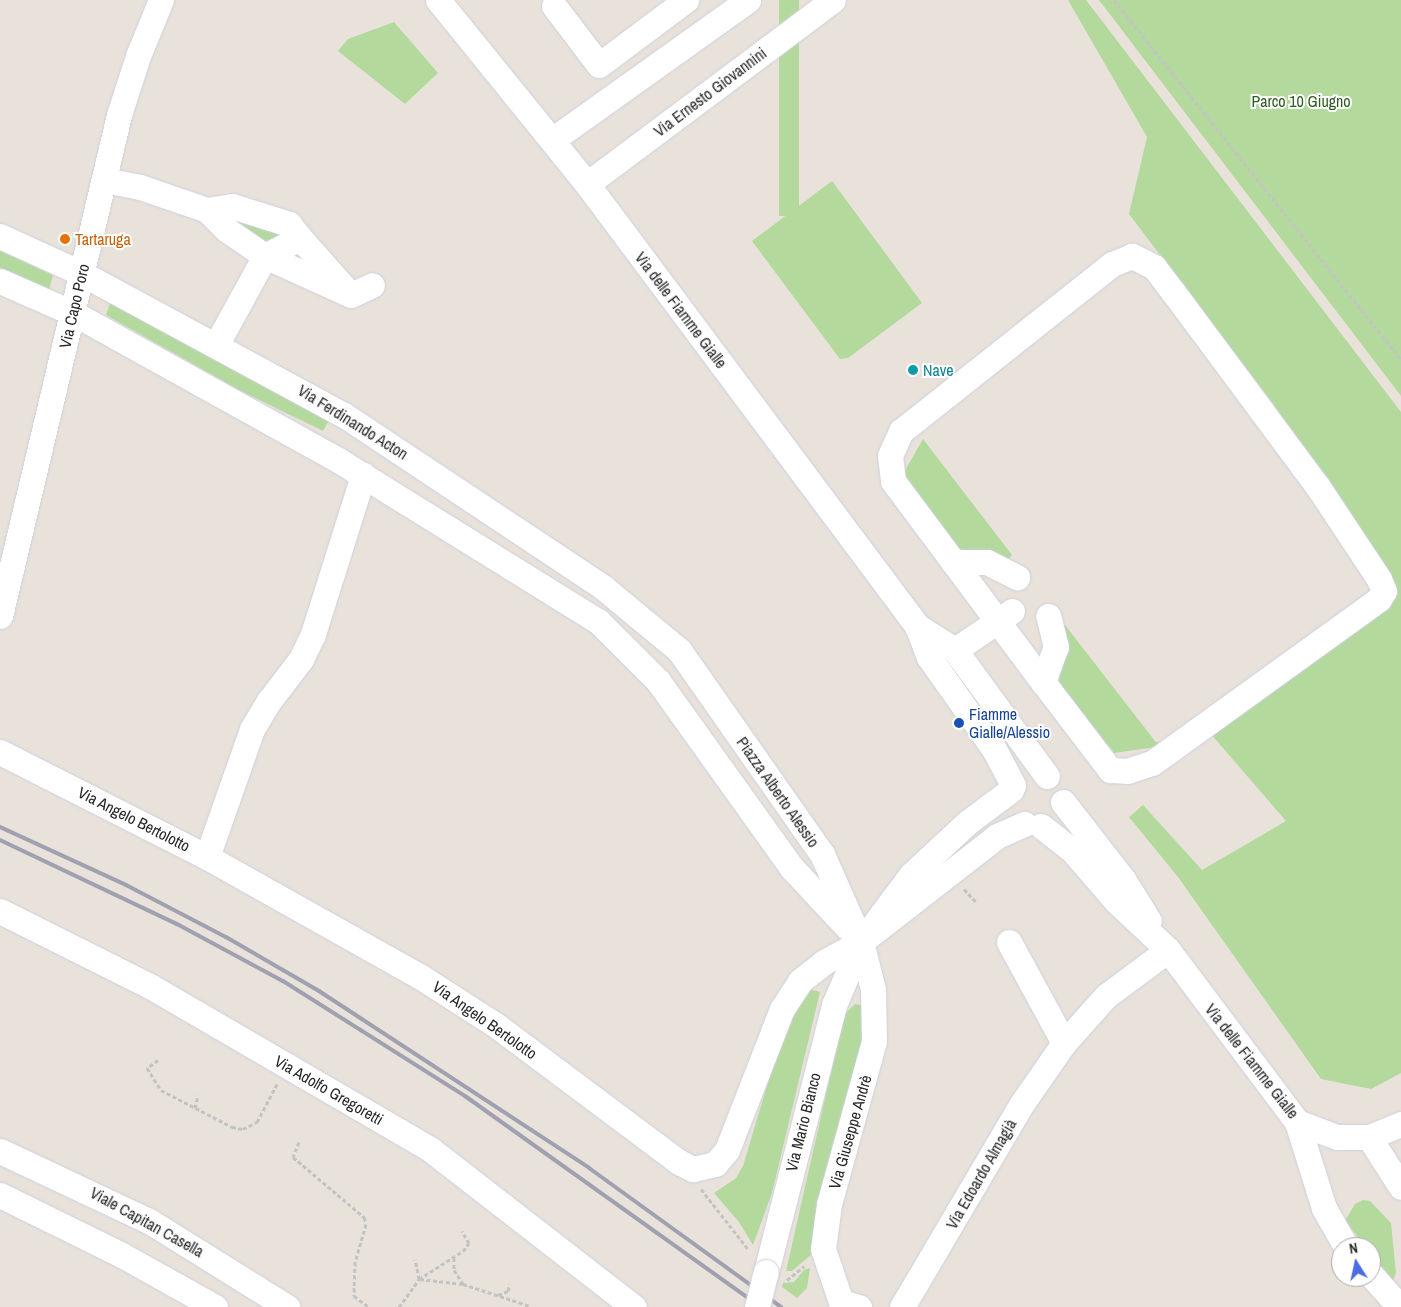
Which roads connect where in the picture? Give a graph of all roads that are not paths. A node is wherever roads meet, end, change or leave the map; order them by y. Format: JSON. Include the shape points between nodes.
{"nodes":[{"id":1,"x":161,"y":0,"type":"edge"},
{"id":2,"x":438,"y":0,"type":"edge"},
{"id":3,"x":686,"y":0,"type":"edge"},
{"id":4,"x":748,"y":0,"type":"edge"},
{"id":5,"x":833,"y":0,"type":"edge"},
{"id":6,"x":554,"y":6,"type":"dead end"},
{"id":7,"x":552,"y":140,"type":"junction"},
{"id":8,"x":104,"y":180,"type":"junction"},
{"id":9,"x":587,"y":184,"type":"junction"},
{"id":10,"x":207,"y":210,"type":"junction"},
{"id":11,"x":0,"y":236,"type":"edge"},
{"id":12,"x":300,"y":238,"type":"junction"},
{"id":13,"x":265,"y":256,"type":"junction"},
{"id":14,"x":81,"y":273,"type":"junction"},
{"id":15,"x":0,"y":281,"type":"edge"},
{"id":16,"x":73,"y":313,"type":"junction"},
{"id":17,"x":216,"y":345,"type":"junction"},
{"id":18,"x":364,"y":475,"type":"junction"},
{"id":19,"x":953,"y":562,"type":"junction"},
{"id":20,"x":1017,"y":577,"type":"dead end"},
{"id":21,"x":0,"y":616,"type":"edge"},
{"id":22,"x":1048,"y":616,"type":"dead end"},
{"id":23,"x":1005,"y":617,"type":"junction"},
{"id":24,"x":917,"y":626,"type":"junction"},
{"id":25,"x":680,"y":650,"type":"joint"},
{"id":26,"x":955,"y":650,"type":"junction"},
{"id":27,"x":1043,"y":682,"type":"junction"},
{"id":28,"x":0,"y":752,"type":"edge"},
{"id":29,"x":1047,"y":776,"type":"junction"},
{"id":30,"x":1012,"y":788,"type":"junction"},
{"id":31,"x":1063,"y":802,"type":"junction"},
{"id":32,"x":1032,"y":825,"type":"junction"},
{"id":33,"x":207,"y":857,"type":"junction"},
{"id":34,"x":0,"y":912,"type":"edge"},
{"id":35,"x":861,"y":942,"type":"junction"},
{"id":36,"x":1010,"y":942,"type":"dead end"},
{"id":37,"x":1164,"y":947,"type":"junction"},
{"id":38,"x":1064,"y":1043,"type":"junction"},
{"id":39,"x":1297,"y":1122,"type":"junction"},
{"id":40,"x":1401,"y":1124,"type":"edge"},
{"id":41,"x":1369,"y":1136,"type":"junction"},
{"id":42,"x":0,"y":1151,"type":"edge"},
{"id":43,"x":1401,"y":1187,"type":"edge"},
{"id":44,"x":0,"y":1195,"type":"edge"},
{"id":45,"x":1340,"y":1237,"type":"edge"},
{"id":46,"x":1381,"y":1286,"type":"edge"},
{"id":47,"x":214,"y":1307,"type":"edge"},
{"id":48,"x":287,"y":1307,"type":"edge"},
{"id":49,"x":634,"y":1307,"type":"edge"},
{"id":50,"x":757,"y":1307,"type":"edge"},
{"id":51,"x":859,"y":1307,"type":"edge"},
{"id":52,"x":902,"y":1307,"type":"edge"},
{"id":53,"x":1400,"y":1307,"type":"edge"}],
"edges":[{"from":1,"to":8,"type":"street","name":"Via Capo Poro","via":[[123,99]]},
{"from":2,"to":7,"type":"street","name":"Via delle Fiamme Gialle"},
{"from":3,"to":6,"type":"street","via":[[598,65]]},
{"from":4,"to":7,"type":"street"},
{"from":5,"to":9,"type":"street","name":"Via Ernesto Giovannini"},
{"from":7,"to":9,"type":"street","name":"Via delle Fiamme Gialle"},
{"from":8,"to":10,"type":"street","via":[[140,187]]},
{"from":8,"to":14,"type":"street","name":"Via Capo Poro"},
{"from":9,"to":24,"type":"street","name":"Via delle Fiamme Gialle"},
{"from":10,"to":12,"type":"street","via":[[232,206],[246,208],[289,224]]},
{"from":10,"to":13,"type":"street","via":[[227,230]]},
{"from":11,"to":14,"type":"street","name":"Via Ferdinando Acton"},
{"from":12,"to":13,"type":"street"},
{"from":12,"to":13,"type":"street","via":[[362,290]]},
{"from":13,"to":17,"type":"street"},
{"from":14,"to":16,"type":"street","name":"Via Capo Poro"},
{"from":14,"to":17,"type":"street","name":"Via Ferdinando Acton"},
{"from":15,"to":16,"type":"street"},
{"from":16,"to":18,"type":"street"},
{"from":16,"to":21,"type":"street","name":"Via Capo Poro"},
{"from":17,"to":25,"type":"street","name":"Via Ferdinando Acton","via":[[326,404],[423,465],[604,588]]},
{"from":18,"to":33,"type":"street","via":[[313,634],[301,659],[255,724]]},
{"from":18,"to":35,"type":"street","name":"Piazza Alberto Alessio","via":[[598,621],[658,681],[792,868]]},
{"from":19,"to":20,"type":"street","via":[[987,562]]},
{"from":19,"to":23,"type":"street"},
{"from":19,"to":27,"type":"street","via":[[893,481],[890,456],[901,432],[1112,264],[1132,256],[1144,260],[1154,267],[1318,487],[1384,591],[1379,599],[1152,763],[1127,771],[1110,770]]},
{"from":22,"to":27,"type":"street","via":[[1056,647]]},
{"from":23,"to":26,"type":"street"},
{"from":23,"to":27,"type":"street"},
{"from":24,"to":26,"type":"street","name":"Via delle Fiamme Gialle"},
{"from":24,"to":30,"type":"street","name":"Via delle Fiamme Gialle","via":[[929,656],[994,749]]},
{"from":25,"to":35,"type":"street","name":"Piazza Alberto Alessio","via":[[822,854]]},
{"from":26,"to":29,"type":"street","name":"Via delle Fiamme Gialle"},
{"from":28,"to":33,"type":"street","name":"Via Angelo Bertolotto"},
{"from":29,"to":30,"type":"street","via":[[1029,774]]},
{"from":29,"to":31,"type":"street","via":[[1058,785]]},
{"from":30,"to":32,"type":"street","via":[[1012,813]]},
{"from":30,"to":35,"type":"street","via":[[968,822],[910,875]]},
{"from":31,"to":32,"type":"street","via":[[1053,821]]},
{"from":31,"to":37,"type":"street","name":"Via delle Fiamme Gialle","via":[[1132,890]]},
{"from":32,"to":35,"type":"street","via":[[997,836]]},
{"from":32,"to":37,"type":"street","name":"Via delle Fiamme Gialle","via":[[1072,851]]},
{"from":33,"to":35,"type":"street","name":"Via Angelo Bertolotto","via":[[455,997],[678,1162],[693,1169],[703,1168],[723,1156],[788,998],[816,967]]},
{"from":34,"to":49,"type":"street","name":"Via Adolfo Gregoretti","via":[[150,986],[430,1149]]},
{"from":35,"to":50,"type":"street","name":"Via Mario Bianco","bridge":true,"via":[[834,1005]]},
{"from":35,"to":51,"type":"street","name":"Via Giuseppe Andrè","via":[[873,989],[874,1041],[830,1204],[823,1250],[842,1302]]},
{"from":36,"to":38,"type":"street"},
{"from":37,"to":38,"type":"street","name":"Via Edoardo Almagià","via":[[1106,996]]},
{"from":37,"to":39,"type":"street","name":"Via delle Fiamme Gialle"},
{"from":38,"to":52,"type":"street","name":"Via Edoardo Almagià","via":[[1021,1105]]},
{"from":39,"to":41,"type":"street","name":"Via delle Fiamme Gialle","via":[[1336,1137]]},
{"from":39,"to":45,"type":"street","via":[[1324,1208]]},
{"from":40,"to":41,"type":"street","name":"Via delle Fiamme Gialle"},
{"from":41,"to":43,"type":"street"},
{"from":42,"to":48,"type":"street","name":"Viale Capitan Casella","via":[[148,1220]]},
{"from":44,"to":47,"type":"street","via":[[120,1254]]},
{"from":46,"to":53,"type":"street"}]}
